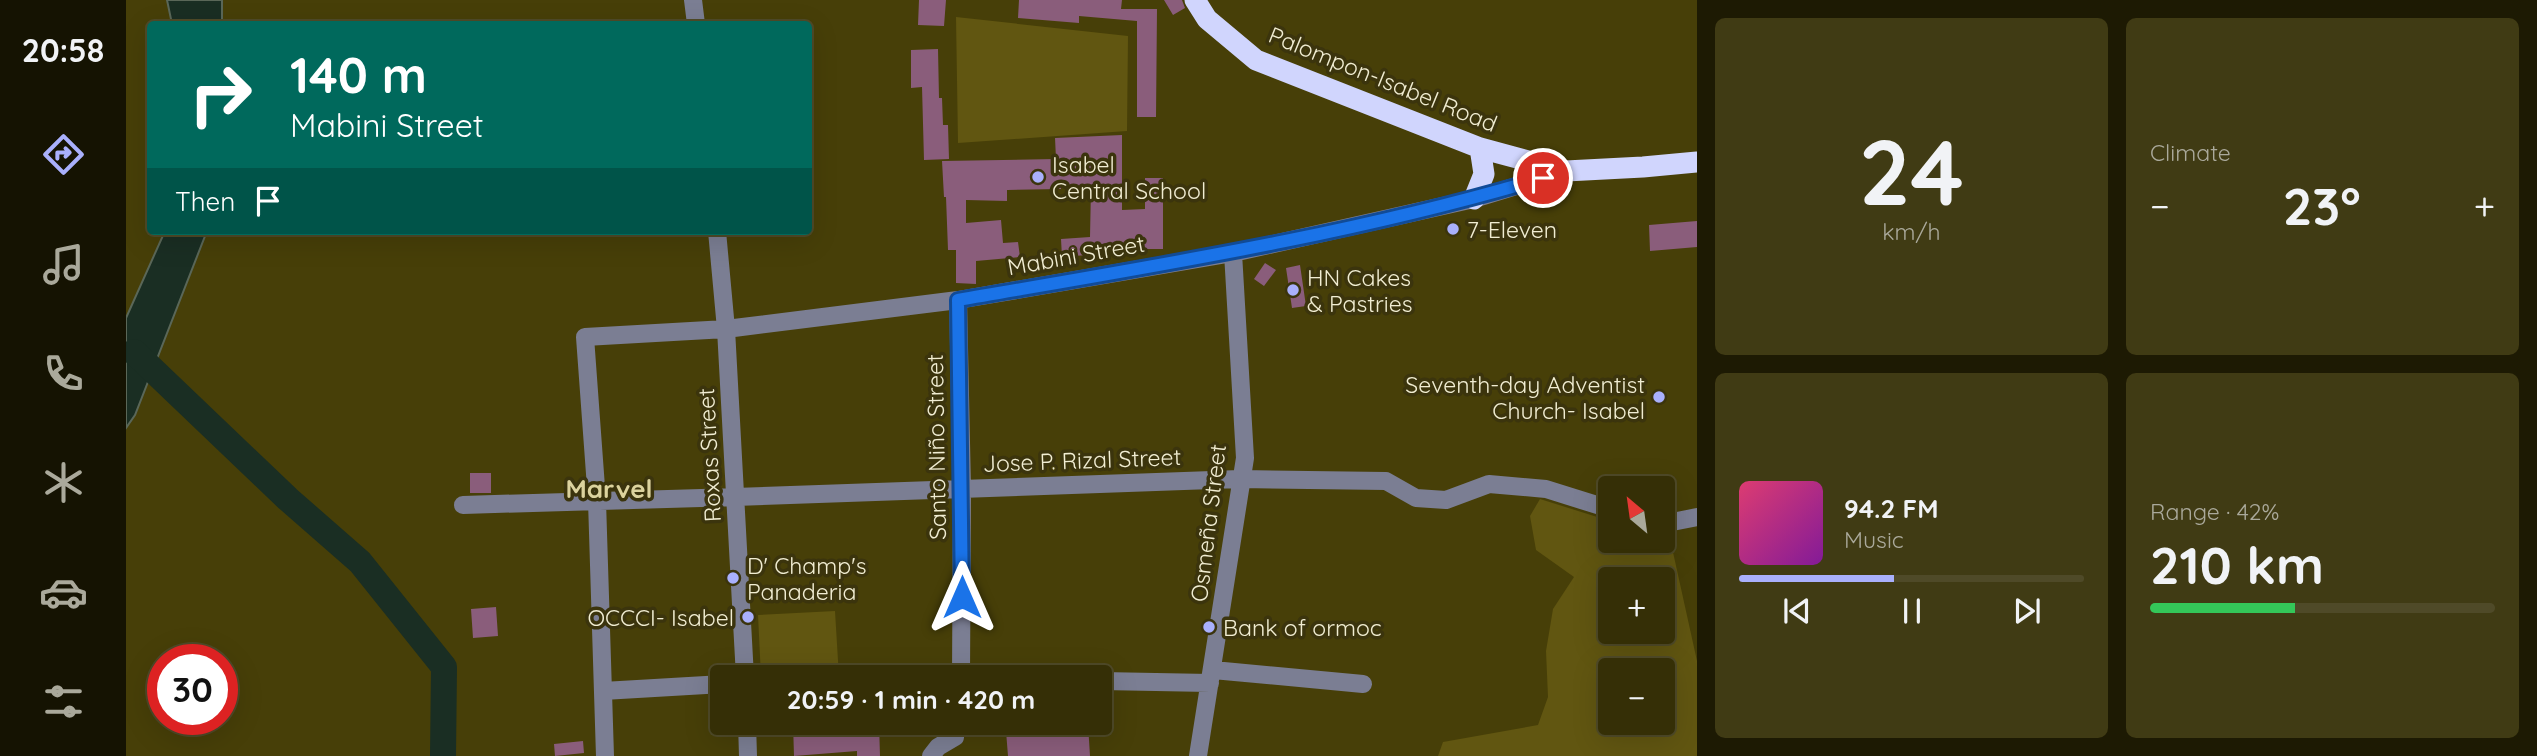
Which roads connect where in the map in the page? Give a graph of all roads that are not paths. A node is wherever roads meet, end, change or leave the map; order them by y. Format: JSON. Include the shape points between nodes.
{"nodes":[{"id":1,"x":693,"y":0,"type":"edge"},
{"id":2,"x":1195,"y":0,"type":"edge"},
{"id":3,"x":696,"y":21,"type":"edge"},
{"id":4,"x":1480,"y":148,"type":"junction"},
{"id":5,"x":1697,"y":162,"type":"edge"},
{"id":6,"x":1566,"y":171,"type":"junction"},
{"id":7,"x":1474,"y":199,"type":"junction"},
{"id":8,"x":717,"y":235,"type":"edge"},
{"id":9,"x":1233,"y":253,"type":"junction"},
{"id":10,"x":958,"y":300,"type":"junction"},
{"id":11,"x":726,"y":329,"type":"junction"},
{"id":12,"x":1240,"y":479,"type":"junction"},
{"id":13,"x":962,"y":489,"type":"junction"},
{"id":14,"x":735,"y":498,"type":"junction"},
{"id":15,"x":597,"y":501,"type":"junction"},
{"id":16,"x":463,"y":505,"type":"dead end"},
{"id":17,"x":1598,"y":505,"type":"edge"},
{"id":18,"x":1697,"y":517,"type":"edge"},
{"id":19,"x":1675,"y":521,"type":"edge"},
{"id":20,"x":744,"y":665,"type":"edge"},
{"id":21,"x":961,"y":665,"type":"edge"},
{"id":22,"x":1211,"y":676,"type":"junction"},
{"id":23,"x":1112,"y":680,"type":"edge"},
{"id":24,"x":1363,"y":684,"type":"dead end"},
{"id":25,"x":710,"y":685,"type":"edge"},
{"id":26,"x":603,"y":691,"type":"junction"},
{"id":27,"x":747,"y":735,"type":"edge"},
{"id":28,"x":955,"y":735,"type":"edge"},
{"id":29,"x":605,"y":756,"type":"edge"},
{"id":30,"x":748,"y":756,"type":"edge"},
{"id":31,"x":931,"y":756,"type":"edge"},
{"id":32,"x":1198,"y":756,"type":"edge"}],
"edges":[{"from":1,"to":3,"type":"street"},
{"from":2,"to":4,"type":"highway","name":"Palompon-Isabel Road","via":[[1207,19],[1256,60]]},
{"from":4,"to":6,"type":"highway","name":"Palompon-Isabel Road"},
{"from":4,"to":7,"type":"highway","via":[[1484,174]]},
{"from":5,"to":6,"type":"highway","name":"Palompon-Isabel Road"},
{"from":6,"to":7,"type":"street","name":"Mabini Street"},
{"from":7,"to":9,"type":"street","name":"Mabini Street"},
{"from":8,"to":11,"type":"street","name":"Roxas Street"},
{"from":9,"to":10,"type":"street","name":"Mabini Street"},
{"from":9,"to":12,"type":"street","name":"Osmeña Street","via":[[1245,458]]},
{"from":10,"to":11,"type":"street","name":"Mabini Street"},
{"from":10,"to":13,"type":"street","name":"Santo Niño Street"},
{"from":11,"to":14,"type":"street","name":"Roxas Street"},
{"from":11,"to":15,"type":"street","name":"Mabini Street","via":[[585,337]]},
{"from":12,"to":13,"type":"street","name":"Jose P. Rizal Street"},
{"from":12,"to":17,"type":"street","name":"Jose P. Rizal Street","via":[[1386,481],[1416,498],[1446,500],[1489,484],[1546,489]]},
{"from":12,"to":22,"type":"street","name":"Osmeña Street"},
{"from":13,"to":14,"type":"street","name":"Jose P. Rizal Street"},
{"from":13,"to":21,"type":"street","name":"Santo Niño Street"},
{"from":14,"to":15,"type":"street","name":"Jose P. Rizal Street"},
{"from":14,"to":20,"type":"street","name":"Roxas Street"},
{"from":15,"to":16,"type":"street","name":"Jose P. Rizal Street"},
{"from":15,"to":26,"type":"street"},
{"from":18,"to":19,"type":"street"},
{"from":22,"to":23,"type":"street"},
{"from":22,"to":24,"type":"street"},
{"from":22,"to":32,"type":"street","name":"Osmeña Street"},
{"from":25,"to":26,"type":"street"},
{"from":26,"to":29,"type":"street"},
{"from":27,"to":30,"type":"street"},
{"from":28,"to":31,"type":"street"}]}
